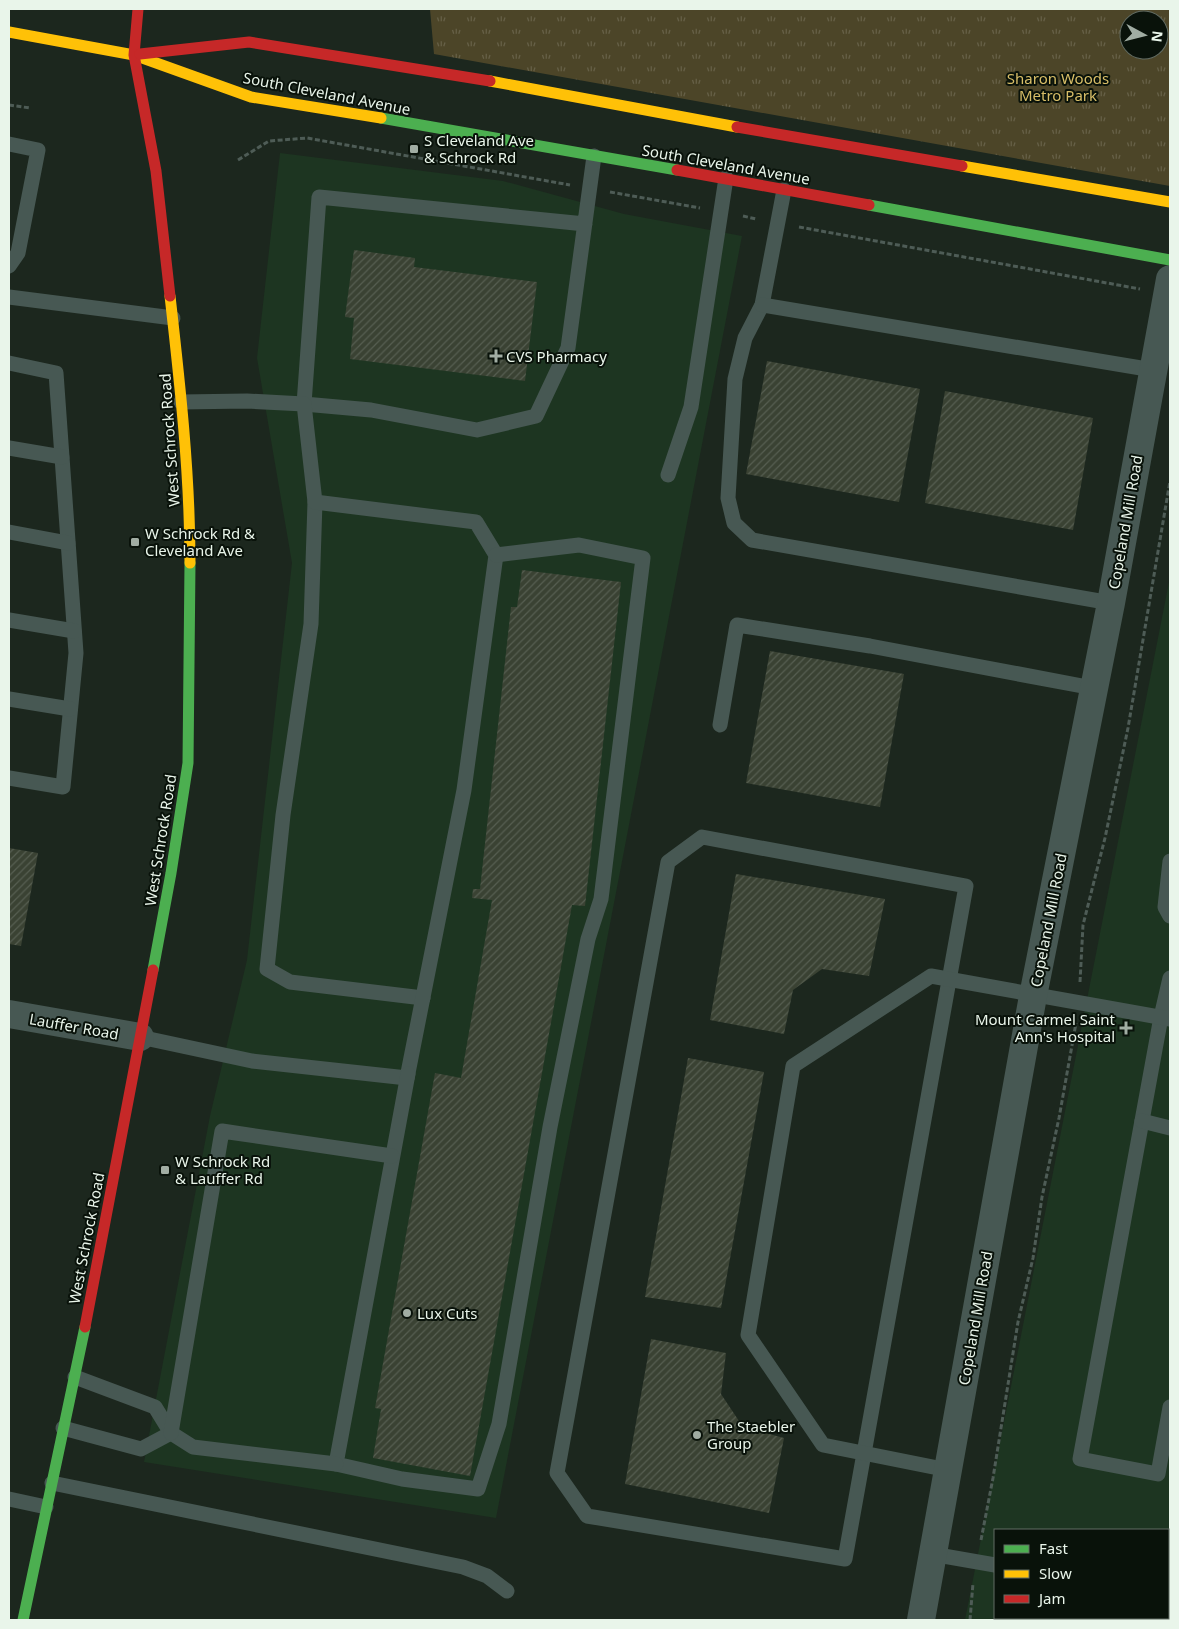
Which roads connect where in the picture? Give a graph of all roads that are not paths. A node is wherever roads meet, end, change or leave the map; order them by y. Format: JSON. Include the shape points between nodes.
{"nodes":[{"id":1,"x":138,"y":9,"type":"edge"},
{"id":2,"x":9,"y":32,"type":"edge"},
{"id":3,"x":134,"y":55,"type":"junction"},
{"id":4,"x":9,"y":144,"type":"edge"},
{"id":5,"x":594,"y":156,"type":"junction"},
{"id":6,"x":726,"y":178,"type":"junction"},
{"id":7,"x":784,"y":190,"type":"junction"},
{"id":8,"x":1170,"y":202,"type":"edge"},
{"id":9,"x":584,"y":224,"type":"junction"},
{"id":10,"x":1170,"y":260,"type":"edge"},
{"id":11,"x":9,"y":266,"type":"edge"},
{"id":12,"x":1170,"y":279,"type":"edge"},
{"id":13,"x":9,"y":297,"type":"edge"},
{"id":14,"x":762,"y":305,"type":"junction"},
{"id":15,"x":173,"y":318,"type":"junction"},
{"id":16,"x":9,"y":363,"type":"edge"},
{"id":17,"x":1153,"y":370,"type":"junction"},
{"id":18,"x":182,"y":402,"type":"junction"},
{"id":19,"x":304,"y":404,"type":"junction"},
{"id":20,"x":9,"y":448,"type":"edge"},
{"id":21,"x":62,"y":457,"type":"junction"},
{"id":22,"x":668,"y":475,"type":"dead end"},
{"id":23,"x":315,"y":502,"type":"junction"},
{"id":24,"x":9,"y":532,"type":"edge"},
{"id":25,"x":68,"y":543,"type":"junction"},
{"id":26,"x":496,"y":555,"type":"junction"},
{"id":27,"x":1111,"y":602,"type":"junction"},
{"id":28,"x":9,"y":620,"type":"edge"},
{"id":29,"x":74,"y":631,"type":"junction"},
{"id":30,"x":1093,"y":688,"type":"junction"},
{"id":31,"x":9,"y":699,"type":"edge"},
{"id":32,"x":70,"y":709,"type":"junction"},
{"id":33,"x":720,"y":725,"type":"dead end"},
{"id":34,"x":9,"y":778,"type":"edge"},
{"id":35,"x":1170,"y":860,"type":"edge"},
{"id":36,"x":1170,"y":916,"type":"edge"},
{"id":37,"x":1170,"y":978,"type":"edge"},
{"id":38,"x":948,"y":979,"type":"junction"},
{"id":39,"x":1033,"y":996,"type":"junction"},
{"id":40,"x":423,"y":998,"type":"junction"},
{"id":41,"x":9,"y":1014,"type":"edge"},
{"id":42,"x":1166,"y":1018,"type":"edge"},
{"id":43,"x":140,"y":1037,"type":"junction"},
{"id":44,"x":408,"y":1074,"type":"junction"},
{"id":45,"x":1142,"y":1121,"type":"junction"},
{"id":46,"x":1170,"y":1128,"type":"edge"},
{"id":47,"x":392,"y":1156,"type":"junction"},
{"id":48,"x":75,"y":1377,"type":"junction"},
{"id":49,"x":1170,"y":1407,"type":"edge"},
{"id":50,"x":63,"y":1428,"type":"junction"},
{"id":51,"x":171,"y":1433,"type":"junction"},
{"id":52,"x":865,"y":1453,"type":"junction"},
{"id":53,"x":336,"y":1464,"type":"junction"},
{"id":54,"x":948,"y":1470,"type":"junction"},
{"id":55,"x":52,"y":1482,"type":"junction"},
{"id":56,"x":9,"y":1499,"type":"edge"},
{"id":57,"x":46,"y":1507,"type":"junction"},
{"id":58,"x":932,"y":1554,"type":"junction"},
{"id":59,"x":994,"y":1565,"type":"edge"},
{"id":60,"x":507,"y":1591,"type":"dead end"},
{"id":61,"x":23,"y":1620,"type":"edge"},
{"id":62,"x":920,"y":1620,"type":"edge"}],
"edges":[{"from":1,"to":3,"type":"main road","name":"West Schrock Road"},
{"from":2,"to":3,"type":"main road"},
{"from":3,"to":5,"type":"main road","name":"South Cleveland Avenue","via":[[252,98],[504,138]]},
{"from":3,"to":8,"type":"main road","via":[[249,42],[502,83]]},
{"from":3,"to":15,"type":"main road","name":"West Schrock Road","via":[[156,170]]},
{"from":4,"to":11,"type":"lane","via":[[38,150],[18,253]]},
{"from":5,"to":6,"type":"main road","name":"South Cleveland Avenue"},
{"from":5,"to":9,"type":"lane"},
{"from":6,"to":7,"type":"main road","name":"South Cleveland Avenue"},
{"from":6,"to":22,"type":"lane","via":[[691,407]]},
{"from":7,"to":10,"type":"main road","name":"South Cleveland Avenue"},
{"from":7,"to":14,"type":"lane"},
{"from":9,"to":19,"type":"lane","via":[[568,348],[536,416],[477,430],[371,410]]},
{"from":9,"to":19,"type":"lane","via":[[319,197]]},
{"from":12,"to":17,"type":"street","name":"Copeland Mill Road"},
{"from":13,"to":15,"type":"lane"},
{"from":14,"to":17,"type":"lane"},
{"from":14,"to":27,"type":"lane","via":[[745,338],[736,379],[728,498],[734,523],[752,540]]},
{"from":15,"to":18,"type":"main road","name":"West Schrock Road"},
{"from":16,"to":21,"type":"lane","via":[[56,373]]},
{"from":17,"to":27,"type":"street","name":"Copeland Mill Road"},
{"from":18,"to":19,"type":"lane"},
{"from":18,"to":43,"type":"main road","name":"West Schrock Road","via":[[190,526],[188,763]]},
{"from":19,"to":23,"type":"lane"},
{"from":20,"to":21,"type":"lane"},
{"from":21,"to":25,"type":"lane"},
{"from":23,"to":26,"type":"lane","via":[[476,522]]},
{"from":23,"to":40,"type":"lane","via":[[311,624],[283,815],[267,969],[290,982]]},
{"from":24,"to":25,"type":"lane"},
{"from":25,"to":29,"type":"lane"},
{"from":26,"to":40,"type":"lane","via":[[464,790]]},
{"from":26,"to":53,"type":"lane","via":[[579,545],[643,558],[601,899],[588,939],[550,1126],[499,1424],[478,1489],[402,1479]]},
{"from":27,"to":30,"type":"street","name":"Copeland Mill Road"},
{"from":28,"to":29,"type":"lane"},
{"from":29,"to":32,"type":"lane","via":[[76,653]]},
{"from":30,"to":33,"type":"lane","via":[[737,624]]},
{"from":30,"to":39,"type":"street","name":"Copeland Mill Road"},
{"from":31,"to":32,"type":"lane"},
{"from":32,"to":34,"type":"lane","via":[[63,787]]},
{"from":35,"to":36,"type":"lane","via":[[1165,907]]},
{"from":37,"to":42,"type":"lane"},
{"from":38,"to":39,"type":"lane"},
{"from":38,"to":52,"type":"lane"},
{"from":38,"to":52,"type":"lane","via":[[932,976],[793,1066],[748,1335],[823,1445]]},
{"from":38,"to":52,"type":"lane","via":[[966,886],[702,836],[668,862],[557,1473],[587,1516],[845,1559]]},
{"from":39,"to":42,"type":"lane"},
{"from":39,"to":54,"type":"street","name":"Copeland Mill Road"},
{"from":40,"to":44,"type":"lane"},
{"from":41,"to":43,"type":"street","name":"Lauffer Road"},
{"from":42,"to":45,"type":"lane"},
{"from":43,"to":44,"type":"lane","via":[[252,1062],[407,1078]]},
{"from":43,"to":48,"type":"main road","name":"West Schrock Road"},
{"from":44,"to":47,"type":"lane"},
{"from":45,"to":46,"type":"lane"},
{"from":45,"to":49,"type":"lane","via":[[1080,1460],[1158,1474]]},
{"from":47,"to":51,"type":"lane","via":[[222,1131]]},
{"from":47,"to":53,"type":"lane"},
{"from":48,"to":50,"type":"main road","name":"West Schrock Road"},
{"from":48,"to":51,"type":"lane","via":[[155,1407]]},
{"from":50,"to":51,"type":"lane","via":[[141,1449]]},
{"from":50,"to":55,"type":"main road","name":"West Schrock Road"},
{"from":51,"to":53,"type":"lane","via":[[193,1447]]},
{"from":52,"to":54,"type":"lane"},
{"from":54,"to":58,"type":"street","name":"Copeland Mill Road"},
{"from":55,"to":57,"type":"main road","name":"West Schrock Road"},
{"from":55,"to":60,"type":"lane","via":[[463,1567],[487,1576]]},
{"from":56,"to":57,"type":"lane"},
{"from":57,"to":61,"type":"main road","name":"West Schrock Road"},
{"from":58,"to":59,"type":"lane"},
{"from":58,"to":62,"type":"street","name":"Copeland Mill Road"}]}
